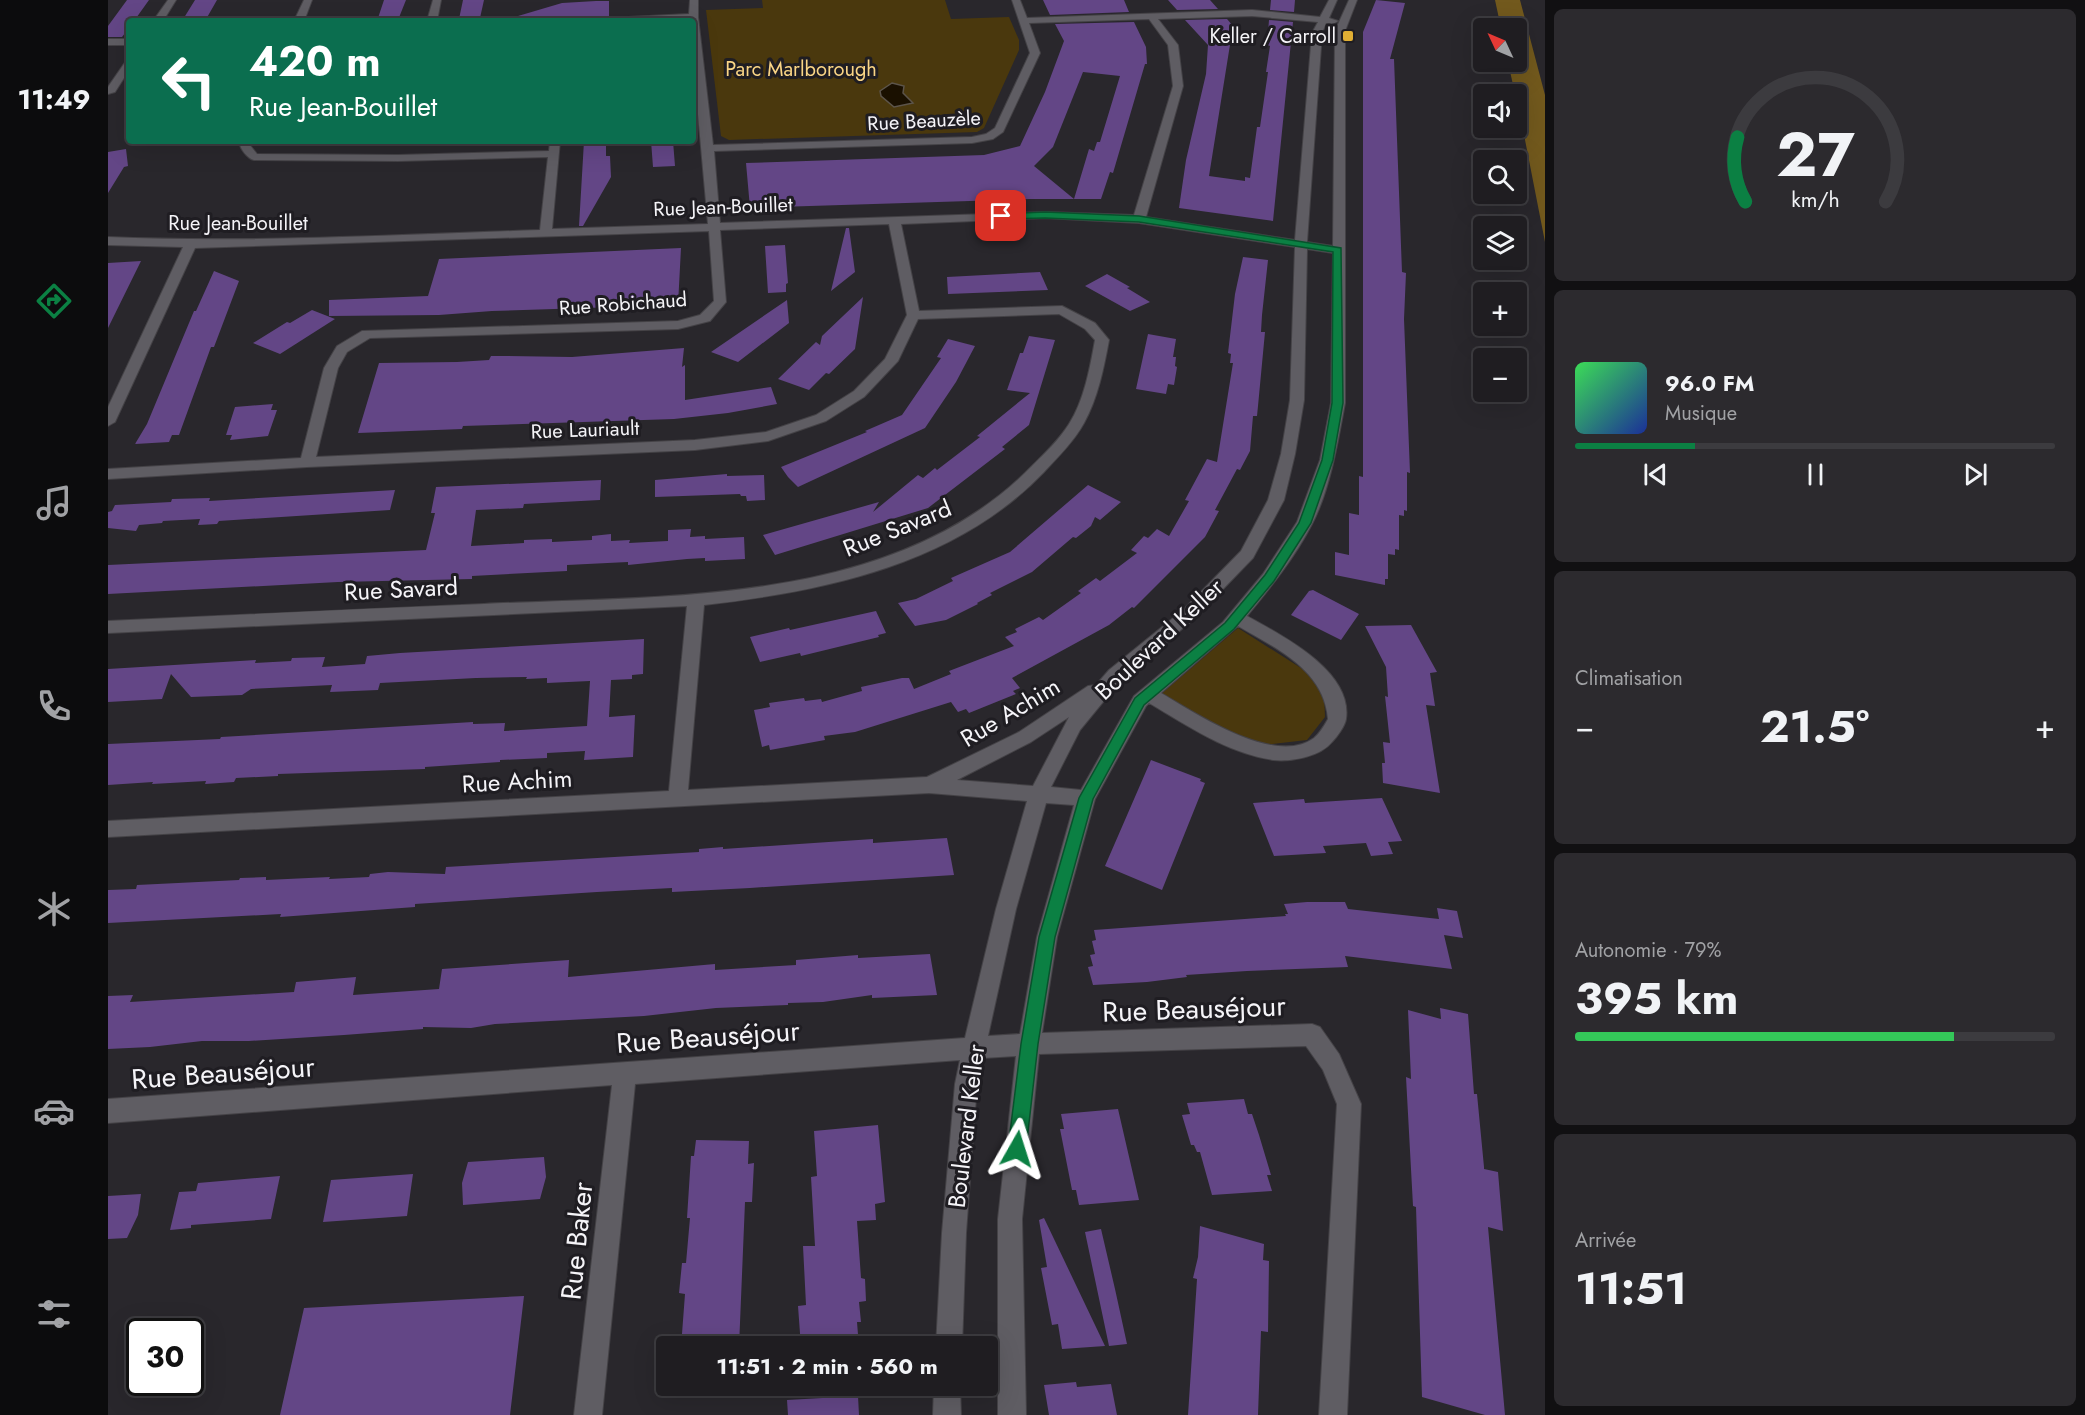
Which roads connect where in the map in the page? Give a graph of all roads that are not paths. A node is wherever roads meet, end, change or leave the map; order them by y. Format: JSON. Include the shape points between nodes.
{"nodes":[{"id":1,"x":172,"y":0,"type":"edge"},
{"id":2,"x":308,"y":0,"type":"edge"},
{"id":3,"x":437,"y":0,"type":"edge"},
{"id":4,"x":694,"y":0,"type":"edge"},
{"id":5,"x":1016,"y":0,"type":"edge"},
{"id":6,"x":1333,"y":0,"type":"edge"},
{"id":7,"x":1353,"y":0,"type":"edge"},
{"id":8,"x":160,"y":18,"type":"edge"},
{"id":9,"x":299,"y":18,"type":"edge"},
{"id":10,"x":433,"y":18,"type":"edge"},
{"id":11,"x":693,"y":18,"type":"edge"},
{"id":12,"x":1154,"y":18,"type":"junction"},
{"id":13,"x":1323,"y":20,"type":"junction"},
{"id":14,"x":1022,"y":21,"type":"junction"},
{"id":15,"x":1344,"y":23,"type":"junction"},
{"id":16,"x":108,"y":42,"type":"edge"},
{"id":17,"x":126,"y":42,"type":"edge"},
{"id":18,"x":696,"y":44,"type":"edge"},
{"id":19,"x":126,"y":68,"type":"edge"},
{"id":20,"x":108,"y":91,"type":"edge"},
{"id":21,"x":244,"y":144,"type":"edge"},
{"id":22,"x":555,"y":144,"type":"edge"},
{"id":23,"x":708,"y":148,"type":"junction"},
{"id":24,"x":554,"y":154,"type":"junction"},
{"id":25,"x":1139,"y":219,"type":"junction"},
{"id":26,"x":894,"y":220,"type":"junction"},
{"id":27,"x":714,"y":228,"type":"junction"},
{"id":28,"x":546,"y":234,"type":"junction"},
{"id":29,"x":108,"y":241,"type":"edge"},
{"id":30,"x":191,"y":244,"type":"junction"},
{"id":31,"x":1301,"y":245,"type":"junction"},
{"id":32,"x":1337,"y":250,"type":"junction"},
{"id":33,"x":913,"y":315,"type":"junction"},
{"id":34,"x":108,"y":422,"type":"edge"},
{"id":35,"x":307,"y":462,"type":"junction"},
{"id":36,"x":108,"y":474,"type":"edge"},
{"id":37,"x":696,"y":600,"type":"junction"},
{"id":38,"x":1236,"y":617,"type":"junction"},
{"id":39,"x":108,"y":627,"type":"edge"},
{"id":40,"x":1113,"y":677,"type":"junction"},
{"id":41,"x":1148,"y":694,"type":"junction"},
{"id":42,"x":929,"y":785,"type":"junction"},
{"id":43,"x":1039,"y":793,"type":"junction"},
{"id":44,"x":678,"y":798,"type":"junction"},
{"id":45,"x":1086,"y":798,"type":"junction"},
{"id":46,"x":108,"y":829,"type":"edge"},
{"id":47,"x":1029,"y":1044,"type":"junction"},
{"id":48,"x":974,"y":1048,"type":"junction"},
{"id":49,"x":625,"y":1073,"type":"junction"},
{"id":50,"x":108,"y":1111,"type":"edge"},
{"id":51,"x":950,"y":1336,"type":"edge"},
{"id":52,"x":947,"y":1396,"type":"edge"},
{"id":53,"x":588,"y":1415,"type":"edge"},
{"id":54,"x":947,"y":1415,"type":"edge"},
{"id":55,"x":1012,"y":1415,"type":"edge"},
{"id":56,"x":1333,"y":1415,"type":"edge"}],
"edges":[{"from":1,"to":8,"type":"street"},
{"from":2,"to":9,"type":"street"},
{"from":3,"to":10,"type":"street"},
{"from":4,"to":11,"type":"street","name":"Rue Robichaud"},
{"from":5,"to":14,"type":"street","name":"Rue Beauzèle"},
{"from":6,"to":13,"type":"street","name":"Boulevard Keller"},
{"from":7,"to":15,"type":"street","name":"Boulevard Keller"},
{"from":12,"to":13,"type":"street","via":[[1252,13]]},
{"from":12,"to":14,"type":"street"},
{"from":12,"to":25,"type":"street","via":[[1173,45],[1178,86]]},
{"from":13,"to":15,"type":"street"},
{"from":13,"to":31,"type":"street","name":"Boulevard Keller","via":[[1317,33]]},
{"from":14,"to":23,"type":"street","name":"Rue Beauzèle","via":[[1034,59],[999,130],[989,137]]},
{"from":15,"to":32,"type":"street","name":"Boulevard Keller","via":[[1340,31]]},
{"from":16,"to":17,"type":"street"},
{"from":18,"to":23,"type":"street","name":"Rue Robichaud"},
{"from":19,"to":20,"type":"street"},
{"from":21,"to":24,"type":"street","via":[[254,157]]},
{"from":22,"to":24,"type":"street"},
{"from":23,"to":27,"type":"street","name":"Rue Robichaud"},
{"from":24,"to":28,"type":"street"},
{"from":25,"to":26,"type":"street","name":"Rue Jean-Bouillet","via":[[1045,215]]},
{"from":25,"to":31,"type":"street","name":"Rue Jean-Bouillet"},
{"from":26,"to":27,"type":"street","name":"Rue Jean-Bouillet"},
{"from":26,"to":33,"type":"street"},
{"from":27,"to":28,"type":"street","name":"Rue Jean-Bouillet"},
{"from":27,"to":35,"type":"street","name":"Rue Robichaud","via":[[720,302],[705,318],[678,325],[367,334],[342,349],[331,368]]},
{"from":28,"to":30,"type":"street","name":"Rue Jean-Bouillet"},
{"from":29,"to":30,"type":"street","name":"Rue Jean-Bouillet"},
{"from":30,"to":34,"type":"street"},
{"from":31,"to":32,"type":"street","name":"Rue Jean-Bouillet"},
{"from":31,"to":40,"type":"street","name":"Boulevard Keller","via":[[1298,400],[1276,500],[1247,554],[1189,614]]},
{"from":32,"to":38,"type":"street","name":"Boulevard Keller","via":[[1338,403],[1328,460],[1305,523],[1269,578]]},
{"from":33,"to":35,"type":"street","name":"Rue Lauriault","via":[[891,361],[859,394],[821,418],[768,436],[695,445]]},
{"from":33,"to":37,"type":"street","name":"Rue Savard","via":[[1062,310],[1090,326],[1102,340],[1077,423],[1034,477],[977,520],[922,549],[843,575],[754,594]]},
{"from":35,"to":36,"type":"street","name":"Rue Lauriault"},
{"from":37,"to":39,"type":"street","name":"Rue Savard"},
{"from":37,"to":44,"type":"street"},
{"from":38,"to":41,"type":"street","name":"Boulevard Keller"},
{"from":38,"to":41,"type":"street","via":[[1302,658],[1322,677],[1335,700],[1337,720],[1319,744],[1297,753],[1265,752],[1231,742]]},
{"from":40,"to":42,"type":"street","name":"Rue Achim","via":[[1025,737]]},
{"from":40,"to":43,"type":"street","name":"Boulevard Keller","via":[[1073,725]]},
{"from":41,"to":45,"type":"street","name":"Boulevard Keller","via":[[1140,701]]},
{"from":42,"to":43,"type":"street","name":"Rue Achim"},
{"from":42,"to":44,"type":"street","name":"Rue Achim"},
{"from":43,"to":45,"type":"street","name":"Rue Achim"},
{"from":43,"to":48,"type":"street","name":"Boulevard Keller","via":[[1006,909]]},
{"from":44,"to":46,"type":"street","name":"Rue Achim"},
{"from":45,"to":47,"type":"street","name":"Boulevard Keller","via":[[1047,937]]},
{"from":47,"to":48,"type":"street","name":"Rue Beauséjour"},
{"from":47,"to":55,"type":"street","name":"Boulevard Keller","via":[[1010,1219]]},
{"from":47,"to":56,"type":"street","name":"Rue Beauséjour","via":[[1312,1035],[1331,1062],[1349,1104]]},
{"from":48,"to":49,"type":"street","name":"Rue Beauséjour"},
{"from":48,"to":51,"type":"street","name":"Boulevard Keller","via":[[966,1084]]},
{"from":49,"to":50,"type":"street","name":"Rue Beauséjour"},
{"from":49,"to":53,"type":"street","name":"Rue Baker"},
{"from":52,"to":54,"type":"street"}]}
